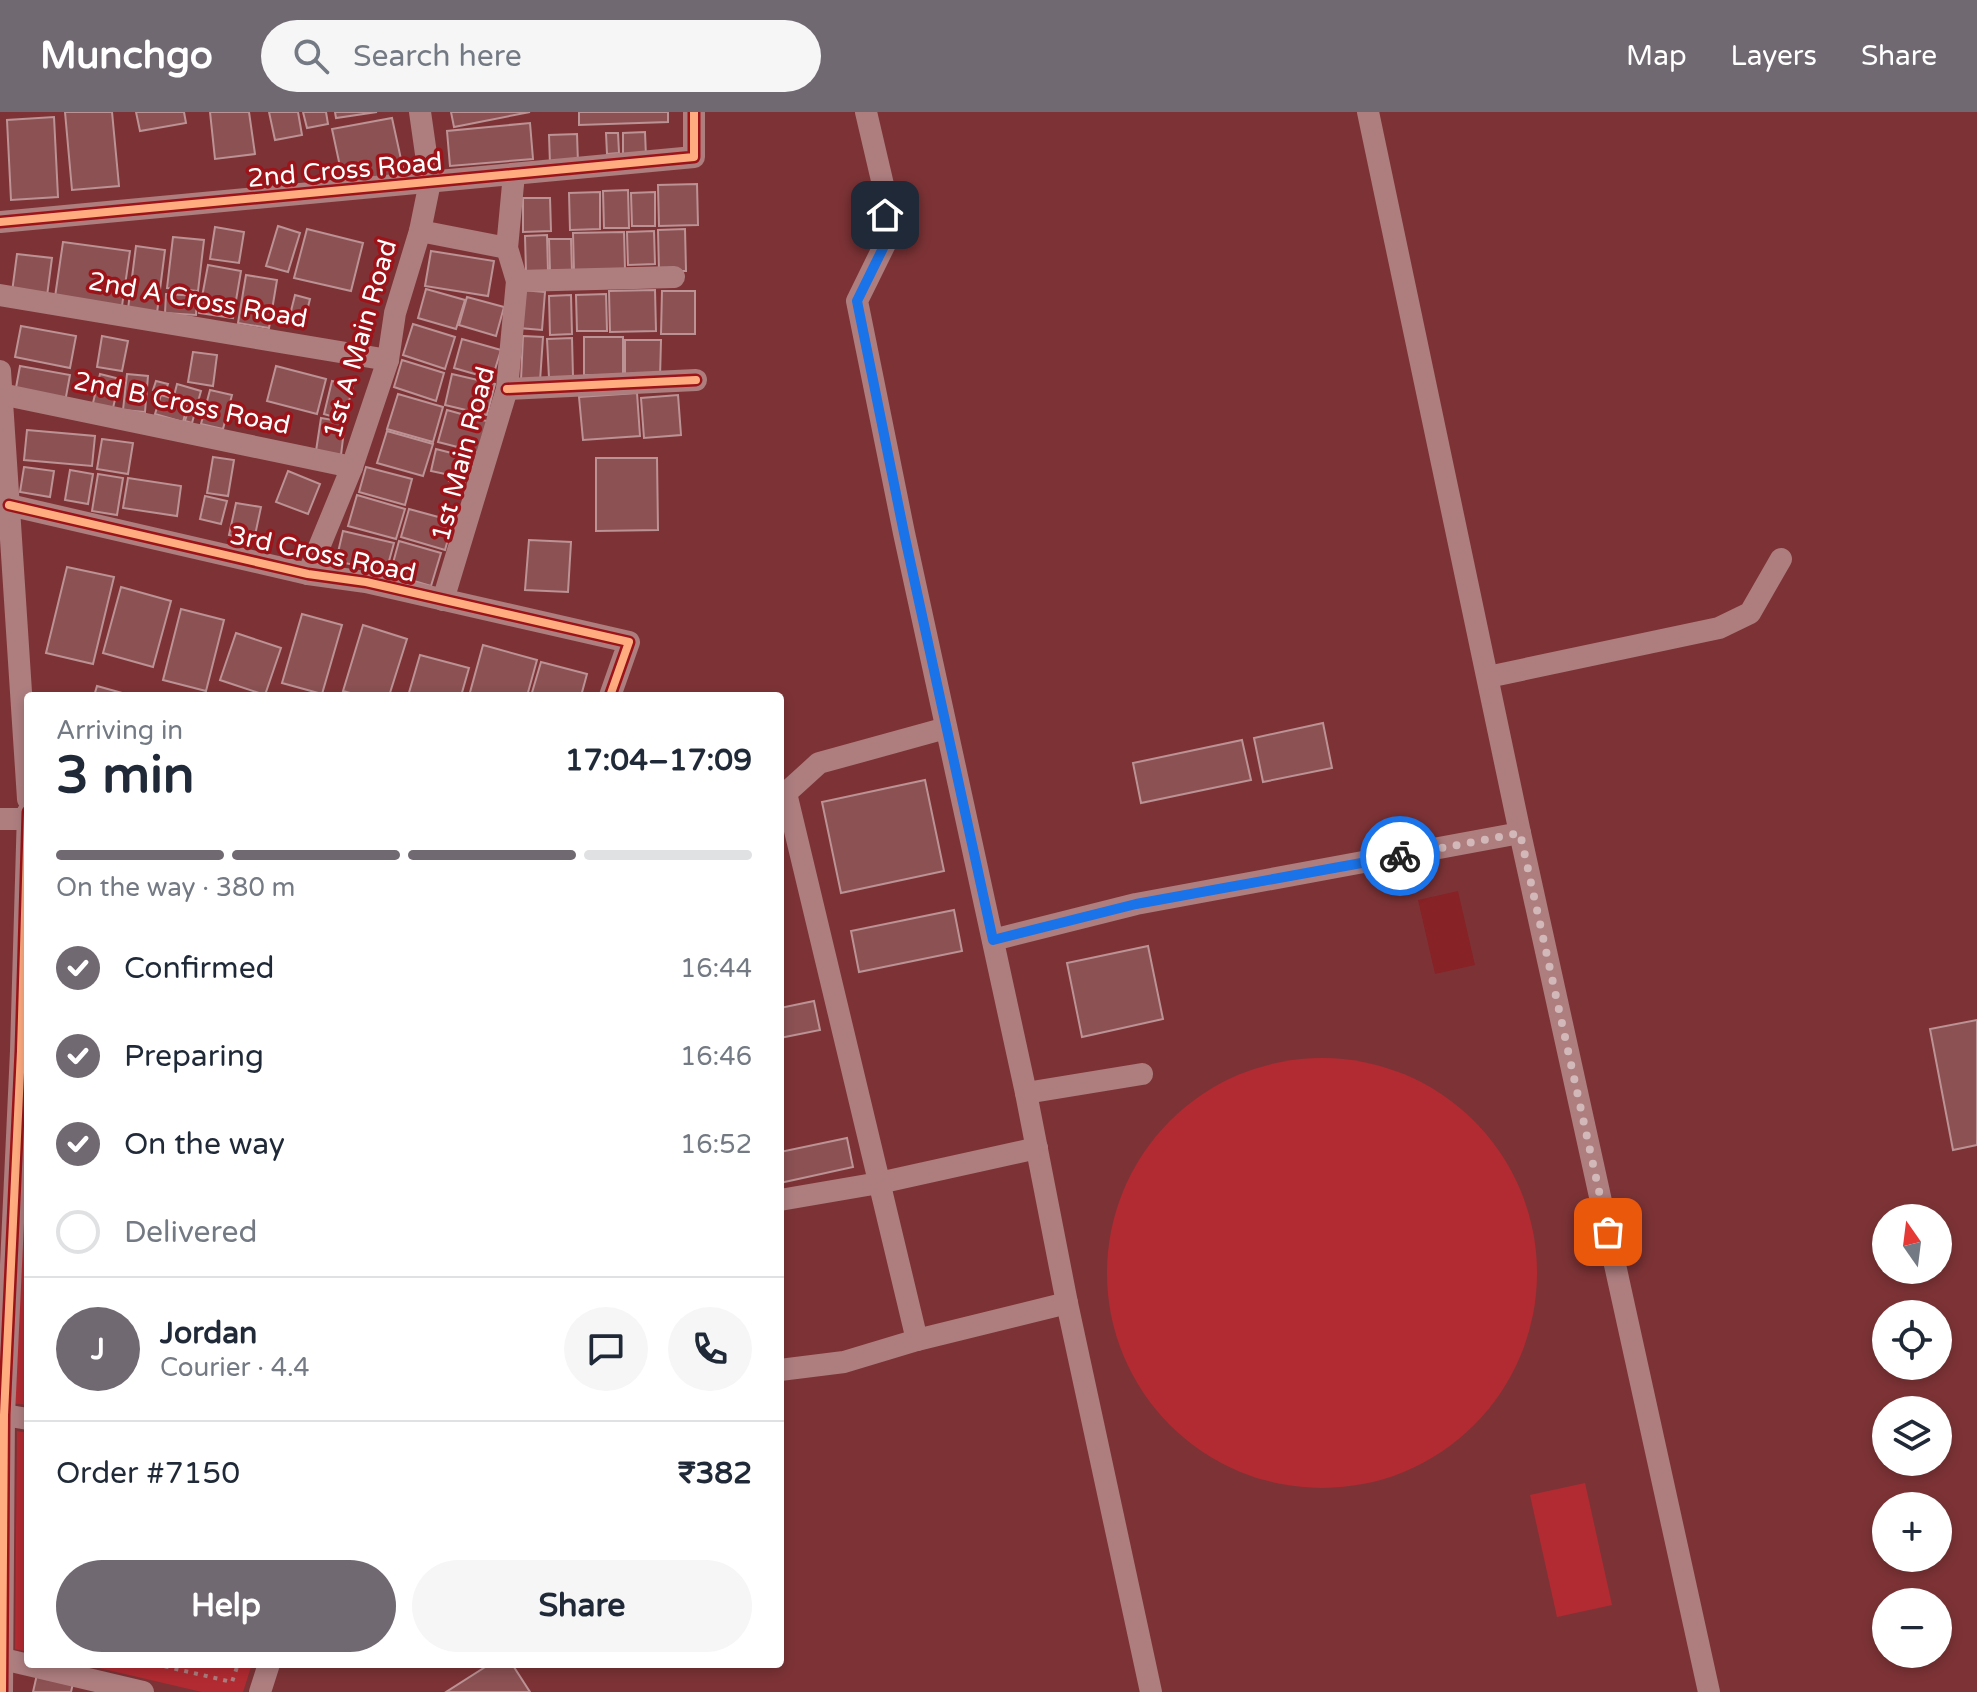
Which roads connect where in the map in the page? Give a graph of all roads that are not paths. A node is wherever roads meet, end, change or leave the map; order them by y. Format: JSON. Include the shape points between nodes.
{"nodes":[{"id":1,"x":420,"y":112,"type":"edge"},
{"id":2,"x":694,"y":112,"type":"edge"},
{"id":3,"x":866,"y":112,"type":"edge"},
{"id":4,"x":1368,"y":112,"type":"edge"},
{"id":5,"x":514,"y":174,"type":"junction"},
{"id":6,"x":430,"y":182,"type":"junction"},
{"id":7,"x":0,"y":222,"type":"edge"},
{"id":8,"x":420,"y":231,"type":"junction"},
{"id":9,"x":507,"y":248,"type":"junction"},
{"id":10,"x":674,"y":277,"type":"dead end"},
{"id":11,"x":517,"y":281,"type":"junction"},
{"id":12,"x":0,"y":295,"type":"edge"},
{"id":13,"x":388,"y":360,"type":"junction"},
{"id":14,"x":0,"y":371,"type":"edge"},
{"id":15,"x":696,"y":380,"type":"dead end"},
{"id":16,"x":507,"y":389,"type":"junction"},
{"id":17,"x":1,"y":394,"type":"edge"},
{"id":18,"x":352,"y":467,"type":"junction"},
{"id":19,"x":9,"y":505,"type":"junction"},
{"id":20,"x":1781,"y":559,"type":"dead end"},
{"id":21,"x":308,"y":574,"type":"junction"},
{"id":22,"x":443,"y":600,"type":"junction"},
{"id":23,"x":1488,"y":677,"type":"junction"},
{"id":24,"x":611,"y":692,"type":"edge"},
{"id":25,"x":946,"y":728,"type":"junction"},
{"id":26,"x":24,"y":737,"type":"edge"},
{"id":27,"x":784,"y":803,"type":"edge"},
{"id":28,"x":0,"y":819,"type":"edge"},
{"id":29,"x":24,"y":819,"type":"edge"},
{"id":30,"x":1520,"y":833,"type":"junction"},
{"id":31,"x":993,"y":940,"type":"junction"},
{"id":32,"x":24,"y":952,"type":"edge"},
{"id":33,"x":1142,"y":1074,"type":"dead end"},
{"id":34,"x":1026,"y":1093,"type":"junction"},
{"id":35,"x":1037,"y":1148,"type":"junction"},
{"id":36,"x":879,"y":1183,"type":"junction"},
{"id":37,"x":784,"y":1199,"type":"edge"},
{"id":38,"x":1067,"y":1303,"type":"junction"},
{"id":39,"x":917,"y":1340,"type":"junction"},
{"id":40,"x":784,"y":1370,"type":"edge"},
{"id":41,"x":4,"y":1415,"type":"junction"},
{"id":42,"x":24,"y":1418,"type":"edge"},
{"id":43,"x":3,"y":1659,"type":"junction"},
{"id":44,"x":24,"y":1664,"type":"edge"},
{"id":45,"x":41,"y":1668,"type":"edge"},
{"id":46,"x":268,"y":1668,"type":"edge"},
{"id":47,"x":2,"y":1692,"type":"edge"},
{"id":48,"x":143,"y":1692,"type":"edge"},
{"id":49,"x":260,"y":1692,"type":"edge"},
{"id":50,"x":1151,"y":1692,"type":"edge"},
{"id":51,"x":1709,"y":1692,"type":"edge"}],
"edges":[{"from":1,"to":6,"type":"street","name":"1st A Main Road"},
{"from":2,"to":5,"type":"street","name":"2nd Cross Road","via":[[694,157]]},
{"from":3,"to":25,"type":"street","via":[[884,189],[886,242],[857,301]]},
{"from":4,"to":23,"type":"street"},
{"from":5,"to":6,"type":"street","name":"2nd Cross Road"},
{"from":5,"to":9,"type":"street","name":"1st Main Road"},
{"from":6,"to":7,"type":"street","name":"2nd Cross Road"},
{"from":6,"to":8,"type":"street","name":"1st A Main Road"},
{"from":8,"to":9,"type":"street"},
{"from":8,"to":13,"type":"street","name":"1st A Main Road","via":[[395,313]]},
{"from":9,"to":11,"type":"street","name":"1st Main Road"},
{"from":10,"to":11,"type":"street"},
{"from":11,"to":16,"type":"street","name":"1st Main Road"},
{"from":12,"to":13,"type":"street","name":"2nd A Cross Road"},
{"from":13,"to":18,"type":"street","name":"1st A Main Road"},
{"from":14,"to":17,"type":"street"},
{"from":15,"to":16,"type":"street"},
{"from":16,"to":22,"type":"street","name":"1st Main Road"},
{"from":17,"to":18,"type":"street","name":"2nd B Cross Road"},
{"from":17,"to":19,"type":"street"},
{"from":18,"to":21,"type":"street","name":"1st A Main Road"},
{"from":19,"to":21,"type":"street","name":"3rd Cross Road"},
{"from":19,"to":26,"type":"street"},
{"from":20,"to":23,"type":"street","via":[[1750,613],[1719,628]]},
{"from":21,"to":22,"type":"street","name":"3rd Cross Road"},
{"from":22,"to":24,"type":"street","name":"3rd Cross Road","via":[[629,642]]},
{"from":23,"to":30,"type":"street"},
{"from":25,"to":27,"type":"street","via":[[819,763],[786,793]]},
{"from":25,"to":31,"type":"street"},
{"from":27,"to":36,"type":"street"},
{"from":28,"to":29,"type":"street"},
{"from":30,"to":31,"type":"street","via":[[1136,904]]},
{"from":30,"to":51,"type":"street"},
{"from":31,"to":34,"type":"street"},
{"from":32,"to":41,"type":"street"},
{"from":33,"to":34,"type":"street"},
{"from":34,"to":35,"type":"street"},
{"from":35,"to":36,"type":"street"},
{"from":35,"to":38,"type":"street"},
{"from":36,"to":37,"type":"street"},
{"from":36,"to":39,"type":"street"},
{"from":38,"to":39,"type":"street"},
{"from":38,"to":50,"type":"street"},
{"from":39,"to":40,"type":"street","via":[[844,1362]]},
{"from":41,"to":42,"type":"street"},
{"from":41,"to":43,"type":"street"},
{"from":43,"to":44,"type":"street"},
{"from":43,"to":47,"type":"street"},
{"from":45,"to":48,"type":"street"},
{"from":46,"to":49,"type":"street"}]}
